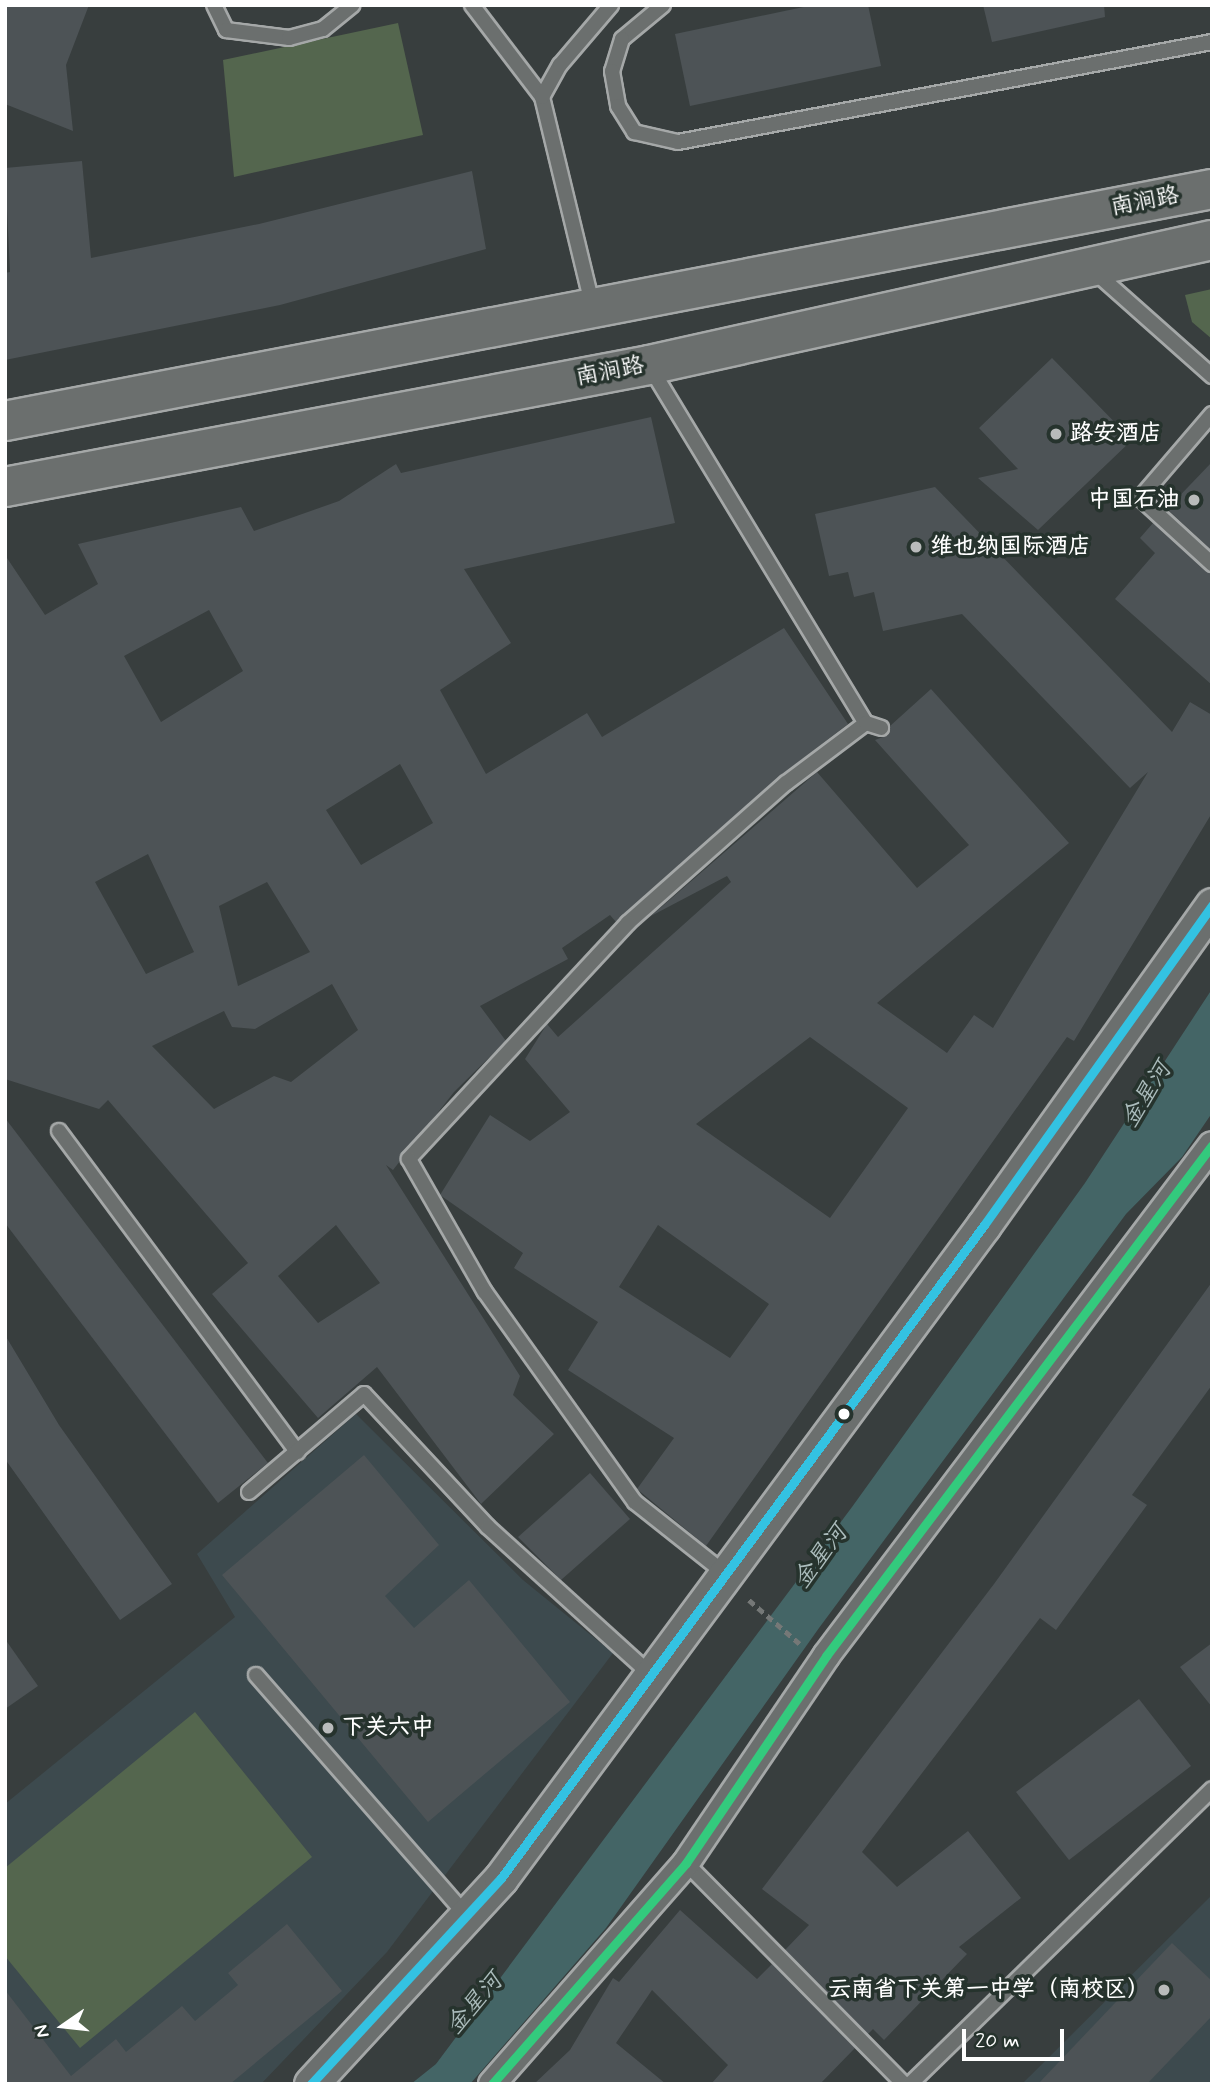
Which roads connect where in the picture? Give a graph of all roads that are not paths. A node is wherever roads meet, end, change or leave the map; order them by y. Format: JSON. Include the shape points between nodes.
{"nodes":[{"id":1,"x":214,"y":5,"type":"edge"},
{"id":2,"x":353,"y":5,"type":"edge"},
{"id":3,"x":472,"y":5,"type":"edge"},
{"id":4,"x":611,"y":5,"type":"edge"},
{"id":5,"x":663,"y":5,"type":"edge"},
{"id":6,"x":1212,"y":42,"type":"edge"},
{"id":7,"x":542,"y":97,"type":"junction"},
{"id":8,"x":1212,"y":189,"type":"edge"},
{"id":9,"x":1212,"y":240,"type":"edge"},
{"id":10,"x":1088,"y":266,"type":"junction"},
{"id":11,"x":593,"y":309,"type":"junction"},
{"id":12,"x":649,"y":365,"type":"junction"},
{"id":13,"x":1212,"y":376,"type":"edge"},
{"id":14,"x":1212,"y":414,"type":"edge"},
{"id":15,"x":5,"y":421,"type":"edge"},
{"id":16,"x":5,"y":487,"type":"edge"},
{"id":17,"x":1212,"y":564,"type":"edge"},
{"id":18,"x":866,"y":723,"type":"junction"},
{"id":19,"x":881,"y":728,"type":"dead end"},
{"id":20,"x":1212,"y":905,"type":"edge"},
{"id":21,"x":60,"y":1131,"type":"dead end"},
{"id":22,"x":1212,"y":1145,"type":"edge"},
{"id":23,"x":297,"y":1452,"type":"junction"},
{"id":24,"x":249,"y":1492,"type":"dead end"},
{"id":25,"x":726,"y":1574,"type":"junction"},
{"id":26,"x":256,"y":1675,"type":"dead end"},
{"id":27,"x":652,"y":1675,"type":"junction"},
{"id":28,"x":1212,"y":1789,"type":"edge"},
{"id":29,"x":686,"y":1863,"type":"junction"},
{"id":30,"x":467,"y":1916,"type":"junction"},
{"id":31,"x":311,"y":2084,"type":"edge"},
{"id":32,"x":492,"y":2084,"type":"edge"},
{"id":33,"x":904,"y":2084,"type":"edge"},
{"id":34,"x":910,"y":2084,"type":"edge"}],
"edges":[{"from":1,"to":2,"type":"lane","via":[[226,30],[289,38],[323,29]]},
{"from":3,"to":7,"type":"lane"},
{"from":4,"to":7,"type":"lane","via":[[560,65]]},
{"from":5,"to":6,"type":"lane","via":[[622,38],[612,71],[618,106],[634,132],[678,142]]},
{"from":7,"to":11,"type":"lane"},
{"from":8,"to":11,"type":"highway","name":"南涧路"},
{"from":9,"to":10,"type":"highway","name":"南涧路"},
{"from":10,"to":12,"type":"highway","name":"南涧路"},
{"from":10,"to":13,"type":"lane"},
{"from":11,"to":15,"type":"highway","name":"南涧路"},
{"from":12,"to":16,"type":"highway","name":"南涧路"},
{"from":12,"to":18,"type":"lane"},
{"from":14,"to":17,"type":"lane","via":[[1140,498]]},
{"from":18,"to":19,"type":"lane"},
{"from":18,"to":25,"type":"lane","via":[[786,783],[628,923],[409,1159],[485,1292],[635,1502]]},
{"from":20,"to":25,"type":"street"},
{"from":21,"to":23,"type":"lane"},
{"from":22,"to":29,"type":"street","via":[[826,1656]]},
{"from":23,"to":24,"type":"lane"},
{"from":23,"to":27,"type":"lane","via":[[364,1394],[488,1527]]},
{"from":25,"to":27,"type":"street"},
{"from":26,"to":30,"type":"lane"},
{"from":27,"to":30,"type":"street"},
{"from":28,"to":34,"type":"lane"},
{"from":29,"to":32,"type":"street"},
{"from":29,"to":33,"type":"lane"},
{"from":30,"to":31,"type":"street"}]}
